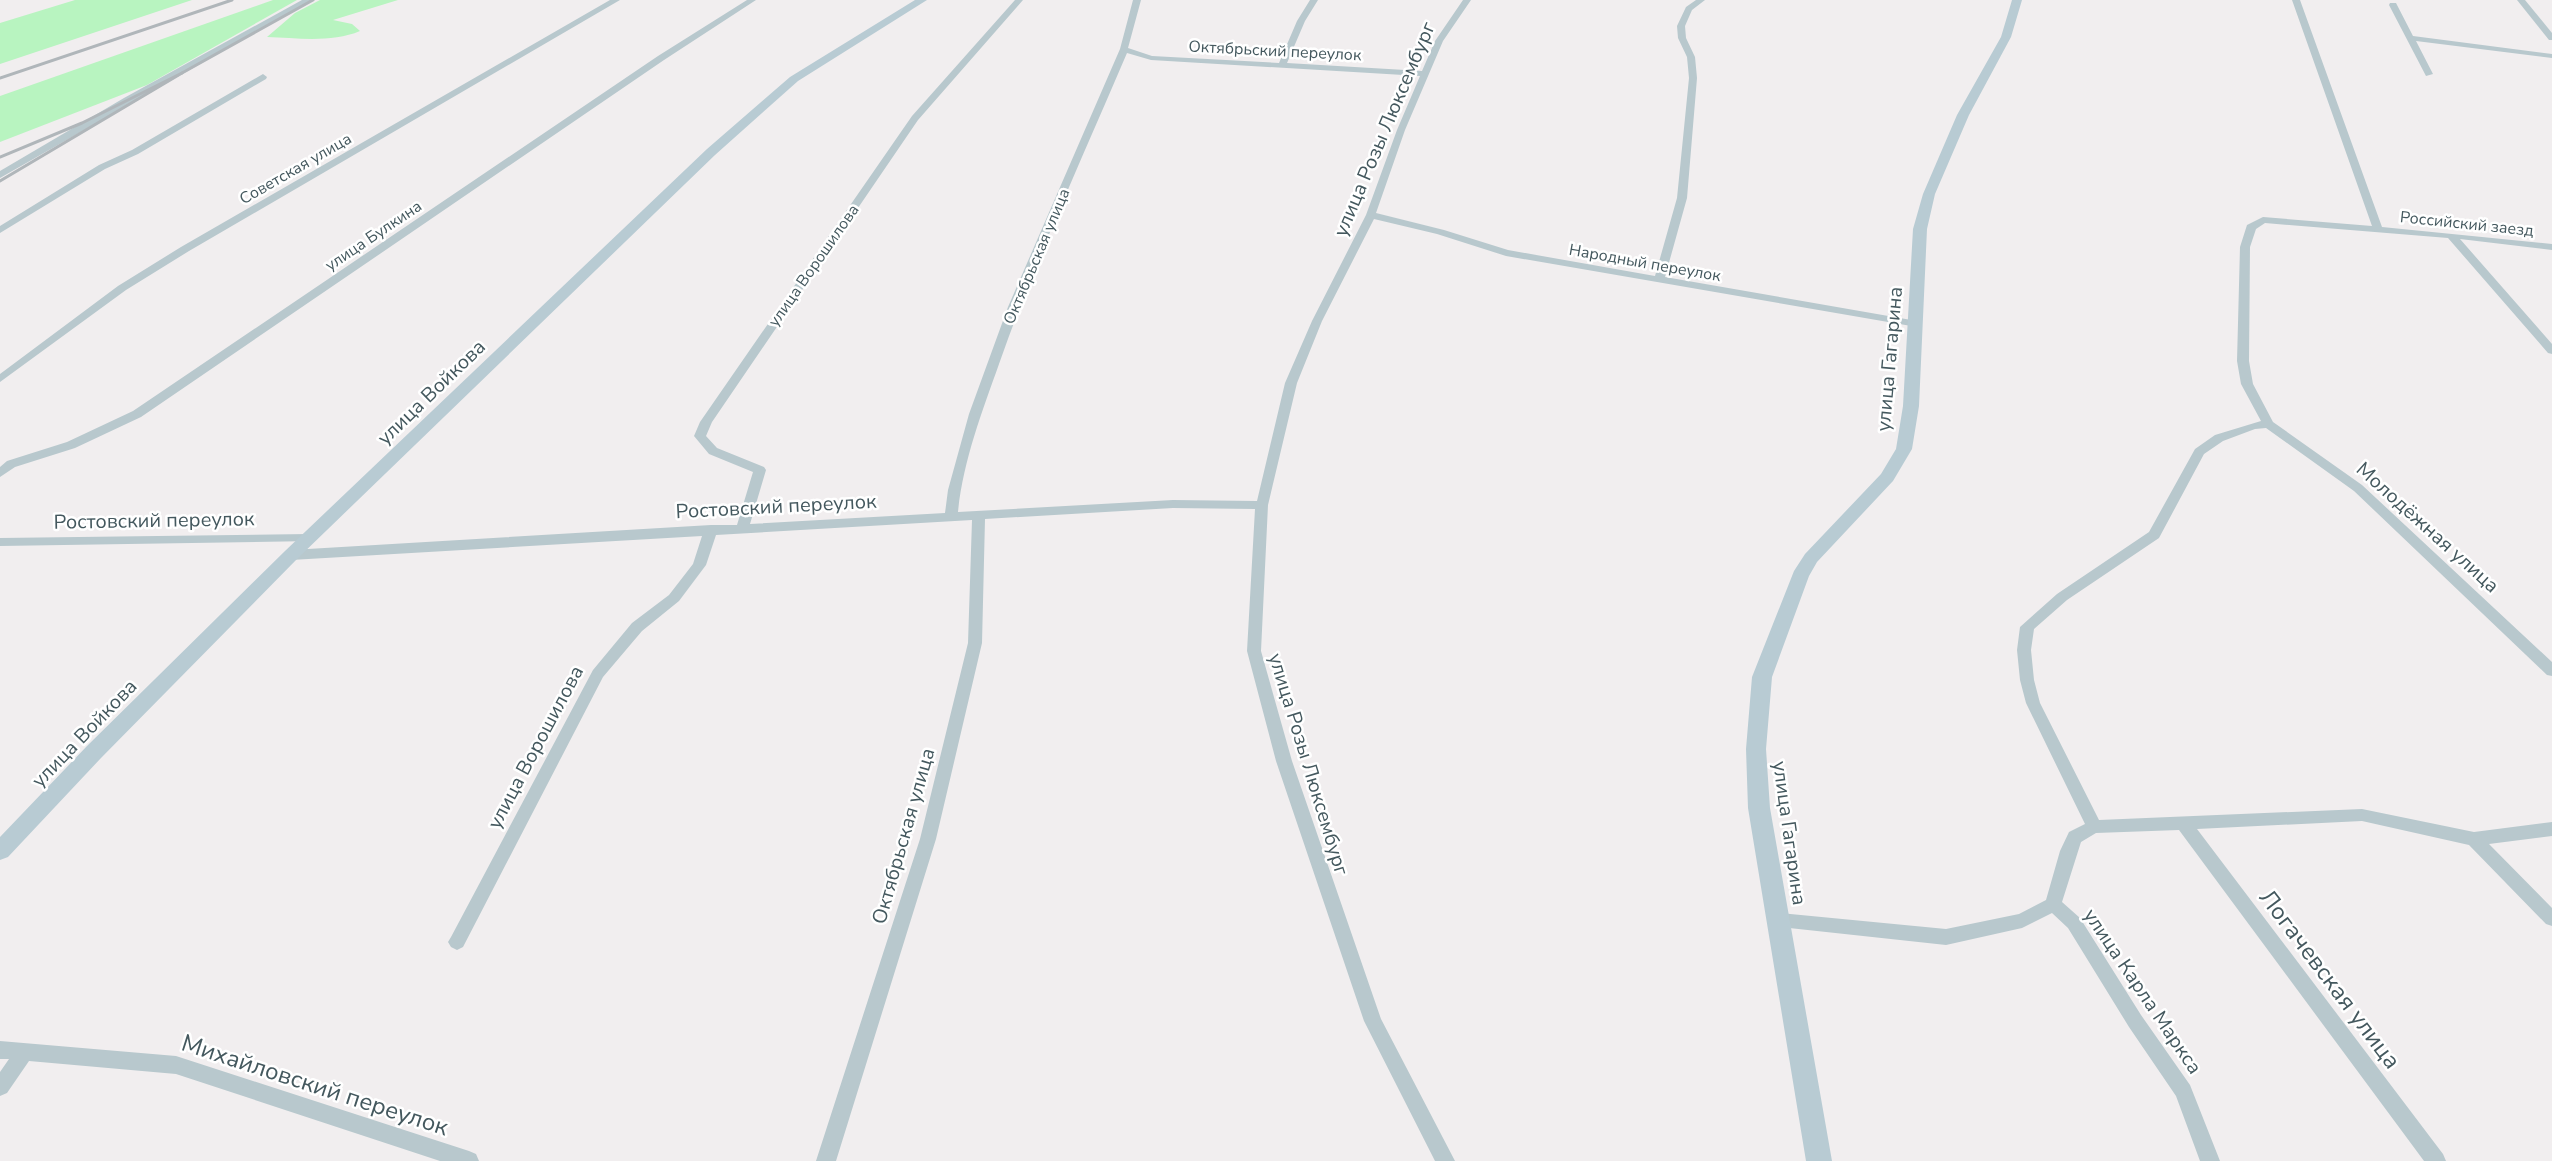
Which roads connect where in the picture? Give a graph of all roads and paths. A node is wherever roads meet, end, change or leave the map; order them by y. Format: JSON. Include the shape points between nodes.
{"nodes":[{"id":1,"x":308,"y":0,"type":"edge"},
{"id":2,"x":616,"y":0,"type":"edge"},
{"id":3,"x":752,"y":0,"type":"edge"},
{"id":4,"x":922,"y":0,"type":"edge"},
{"id":5,"x":1019,"y":0,"type":"edge"},
{"id":6,"x":1137,"y":0,"type":"edge"},
{"id":7,"x":1314,"y":0,"type":"edge"},
{"id":8,"x":1467,"y":0,"type":"edge"},
{"id":9,"x":1701,"y":0,"type":"edge"},
{"id":10,"x":2017,"y":0,"type":"edge"},
{"id":11,"x":2296,"y":0,"type":"edge"},
{"id":12,"x":2522,"y":0,"type":"edge"},
{"id":13,"x":2393,"y":5,"type":"dead end"},
{"id":14,"x":2410,"y":38,"type":"junction"},
{"id":15,"x":2552,"y":38,"type":"edge"},
{"id":16,"x":1124,"y":49,"type":"junction"},
{"id":17,"x":2552,"y":56,"type":"edge"},
{"id":18,"x":1282,"y":64,"type":"junction"},
{"id":19,"x":1425,"y":74,"type":"junction"},
{"id":20,"x":2429,"y":74,"type":"dead end"},
{"id":21,"x":262,"y":77,"type":"dead end"},
{"id":22,"x":0,"y":175,"type":"edge"},
{"id":23,"x":1371,"y":215,"type":"junction"},
{"id":24,"x":2378,"y":229,"type":"junction"},
{"id":25,"x":0,"y":230,"type":"edge"},
{"id":26,"x":2451,"y":235,"type":"junction"},
{"id":27,"x":2552,"y":247,"type":"edge"},
{"id":28,"x":1659,"y":280,"type":"junction"},
{"id":29,"x":1917,"y":324,"type":"junction"},
{"id":30,"x":2552,"y":351,"type":"edge"},
{"id":31,"x":0,"y":380,"type":"edge"},
{"id":32,"x":2268,"y":424,"type":"junction"},
{"id":33,"x":0,"y":473,"type":"edge"},
{"id":34,"x":1262,"y":505,"type":"junction"},
{"id":35,"x":979,"y":515,"type":"junction"},
{"id":36,"x":951,"y":516,"type":"junction"},
{"id":37,"x":743,"y":528,"type":"junction"},
{"id":38,"x":711,"y":529,"type":"junction"},
{"id":39,"x":309,"y":538,"type":"junction"},
{"id":40,"x":0,"y":542,"type":"edge"},
{"id":41,"x":291,"y":555,"type":"junction"},
{"id":42,"x":2552,"y":671,"type":"edge"},
{"id":43,"x":2185,"y":825,"type":"junction"},
{"id":44,"x":2094,"y":827,"type":"junction"},
{"id":45,"x":2552,"y":829,"type":"edge"},
{"id":46,"x":2474,"y":839,"type":"junction"},
{"id":47,"x":0,"y":851,"type":"edge"},
{"id":48,"x":2053,"y":904,"type":"junction"},
{"id":49,"x":2552,"y":919,"type":"edge"},
{"id":50,"x":1780,"y":920,"type":"junction"},
{"id":51,"x":457,"y":942,"type":"dead end"},
{"id":52,"x":0,"y":1050,"type":"edge"},
{"id":53,"x":25,"y":1052,"type":"junction"},
{"id":54,"x":0,"y":1087,"type":"edge"},
{"id":55,"x":469,"y":1161,"type":"edge"},
{"id":56,"x":826,"y":1161,"type":"edge"},
{"id":57,"x":1445,"y":1161,"type":"edge"},
{"id":58,"x":1820,"y":1161,"type":"edge"},
{"id":59,"x":2210,"y":1161,"type":"edge"},
{"id":60,"x":2436,"y":1161,"type":"edge"}],
"edges":[{"from":1,"to":22,"type":"street"},
{"from":2,"to":31,"type":"street","name":"Советская улица","via":[[176,254],[122,288]]},
{"from":3,"to":33,"type":"street","name":"улица Булкина","via":[[137,414],[71,445],[11,464]]},
{"from":4,"to":39,"type":"main road","name":"улица Войкова","via":[[794,79],[760,107]]},
{"from":5,"to":37,"type":"street","name":"улица Ворошилова","via":[[915,118],[706,422],[700,436],[713,451],[760,470]]},
{"from":6,"to":16,"type":"street","name":"Октябрьская улица"},
{"from":7,"to":18,"type":"street"},
{"from":8,"to":19,"type":"street","name":"улица Розы Люксембург","via":[[1439,41]]},
{"from":9,"to":28,"type":"street","via":[[1689,9],[1681,26],[1693,78],[1682,198]]},
{"from":10,"to":29,"type":"main road","name":"улица Гагарина","via":[[2006,37],[1963,115],[1929,194],[1920,229]]},
{"from":11,"to":24,"type":"street"},
{"from":12,"to":15,"type":"street"},
{"from":13,"to":14,"type":"street"},
{"from":14,"to":17,"type":"street"},
{"from":14,"to":20,"type":"street"},
{"from":16,"to":18,"type":"street","name":"Октябрьский переулок","via":[[1151,57]]},
{"from":16,"to":36,"type":"street","name":"Октябрьская улица","via":[[1013,307],[975,414],[954,490]]},
{"from":18,"to":19,"type":"street","name":"Октябрьский переулок"},
{"from":19,"to":23,"type":"street","name":"улица Розы Люксембург"},
{"from":21,"to":25,"type":"street"},
{"from":23,"to":28,"type":"street","name":"Народный переулок","via":[[1506,253]]},
{"from":23,"to":34,"type":"street","name":"улица Розы Люксембург","via":[[1317,321],[1291,383]]},
{"from":24,"to":26,"type":"street","name":"Российский заезд"},
{"from":24,"to":32,"type":"street","name":"Молодёжная улица","via":[[2263,220],[2251,227],[2245,247],[2243,361],[2247,384]]},
{"from":26,"to":27,"type":"street","name":"Российский заезд"},
{"from":26,"to":30,"type":"street"},
{"from":28,"to":29,"type":"street","name":"Народный переулок"},
{"from":29,"to":50,"type":"main road","name":"улица Гагарина","via":[[1904,449],[1887,477],[1811,558],[1800,575],[1762,677],[1756,749],[1759,808]]},
{"from":32,"to":42,"type":"street","name":"Молодёжная улица","via":[[2358,488]]},
{"from":32,"to":44,"type":"street","via":[[2219,438],[2199,452],[2154,535],[2062,597],[2028,627],[2024,650],[2033,703]]},
{"from":34,"to":35,"type":"street","name":"Ростовский переулок","via":[[1173,504]]},
{"from":34,"to":57,"type":"street","name":"улица Розы Люксембург","via":[[1254,651],[1281,750],[1373,1021]]},
{"from":35,"to":36,"type":"street","name":"Ростовский переулок"},
{"from":35,"to":56,"type":"street","name":"Октябрьская улица","via":[[975,644],[928,839]]},
{"from":36,"to":37,"type":"street","name":"Ростовский переулок"},
{"from":37,"to":38,"type":"street","name":"Ростовский переулок"},
{"from":38,"to":41,"type":"street","name":"Ростовский переулок"},
{"from":38,"to":51,"type":"street","name":"улица Ворошилова","via":[[699,565],[674,598],[637,627],[598,674]]},
{"from":39,"to":40,"type":"street","name":"Ростовский переулок"},
{"from":39,"to":41,"type":"main road","name":"улица Войкова"},
{"from":41,"to":47,"type":"main road","name":"улица Войкова"},
{"from":43,"to":44,"type":"street"},
{"from":43,"to":46,"type":"street","via":[[2362,815]]},
{"from":43,"to":60,"type":"street","name":"Логачевская улица"},
{"from":44,"to":48,"type":"street","name":"улица Карла Маркса","via":[[2075,837]]},
{"from":45,"to":46,"type":"street"},
{"from":46,"to":49,"type":"street"},
{"from":48,"to":50,"type":"street","via":[[2022,921],[1946,937]]},
{"from":48,"to":59,"type":"street","name":"улица Карла Маркса","via":[[2074,923],[2134,1021],[2183,1091]]},
{"from":50,"to":58,"type":"main road","name":"улица Гагарина"},
{"from":52,"to":53,"type":"street","name":"Михайловский переулок"},
{"from":53,"to":54,"type":"street"},
{"from":53,"to":55,"type":"street","name":"Михайловский переулок","via":[[176,1065]]}]}
